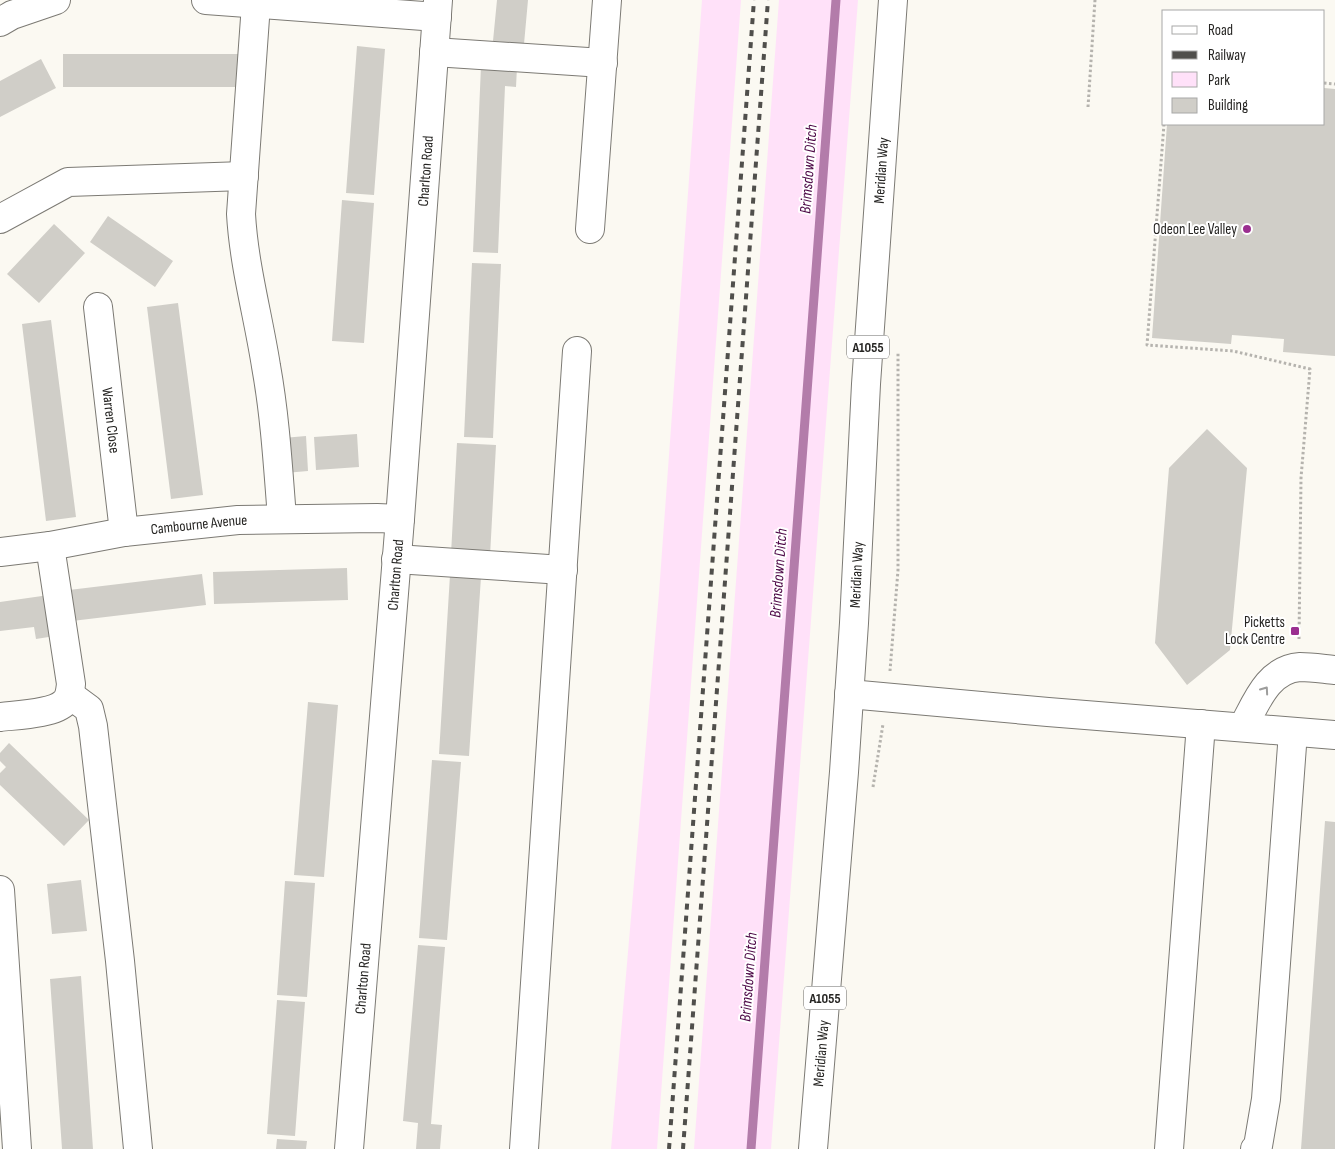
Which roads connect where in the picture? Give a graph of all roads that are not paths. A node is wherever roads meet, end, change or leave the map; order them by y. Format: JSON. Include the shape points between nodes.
{"nodes":[{"id":1,"x":56,"y":0,"type":"edge"},
{"id":2,"x":206,"y":0,"type":"edge"},
{"id":3,"x":607,"y":0,"type":"edge"},
{"id":4,"x":892,"y":0,"type":"edge"},
{"id":5,"x":256,"y":4,"type":"junction"},
{"id":6,"x":437,"y":8,"type":"edge"},
{"id":7,"x":15,"y":11,"type":"edge"},
{"id":8,"x":434,"y":52,"type":"junction"},
{"id":9,"x":603,"y":62,"type":"junction"},
{"id":10,"x":244,"y":176,"type":"junction"},
{"id":11,"x":0,"y":219,"type":"edge"},
{"id":12,"x":590,"y":229,"type":"dead end"},
{"id":13,"x":98,"y":307,"type":"dead end"},
{"id":14,"x":577,"y":351,"type":"dead end"},
{"id":15,"x":282,"y":518,"type":"junction"},
{"id":16,"x":400,"y":519,"type":"junction"},
{"id":17,"x":124,"y":532,"type":"junction"},
{"id":18,"x":50,"y":546,"type":"junction"},
{"id":19,"x":0,"y":552,"type":"edge"},
{"id":20,"x":396,"y":559,"type":"junction"},
{"id":21,"x":563,"y":570,"type":"junction"},
{"id":22,"x":1335,"y":670,"type":"edge"},
{"id":23,"x":849,"y":694,"type":"junction"},
{"id":24,"x":70,"y":695,"type":"junction"},
{"id":25,"x":0,"y":717,"type":"edge"},
{"id":26,"x":1201,"y":724,"type":"junction"},
{"id":27,"x":1244,"y":727,"type":"junction"},
{"id":28,"x":1293,"y":732,"type":"junction"},
{"id":29,"x":1335,"y":735,"type":"edge"},
{"id":30,"x":0,"y":890,"type":"edge"},
{"id":31,"x":17,"y":1149,"type":"edge"},
{"id":32,"x":138,"y":1149,"type":"edge"},
{"id":33,"x":349,"y":1149,"type":"edge"},
{"id":34,"x":524,"y":1149,"type":"edge"},
{"id":35,"x":813,"y":1149,"type":"edge"},
{"id":36,"x":1169,"y":1149,"type":"edge"},
{"id":37,"x":1255,"y":1149,"type":"edge"}],
"edges":[{"from":1,"to":7,"type":"street"},
{"from":2,"to":5,"type":"street"},
{"from":3,"to":9,"type":"street"},
{"from":4,"to":23,"type":"street","name":"Meridian Way","number":"A1055"},
{"from":5,"to":6,"type":"street"},
{"from":5,"to":10,"type":"street"},
{"from":6,"to":8,"type":"street","name":"Charlton Road"},
{"from":8,"to":9,"type":"street"},
{"from":8,"to":16,"type":"street","name":"Charlton Road"},
{"from":9,"to":12,"type":"street"},
{"from":10,"to":11,"type":"street","via":[[68,182]]},
{"from":10,"to":15,"type":"street","via":[[242,241],[266,366]]},
{"from":13,"to":17,"type":"street","name":"Warren Close"},
{"from":14,"to":21,"type":"street"},
{"from":15,"to":16,"type":"street","name":"Cambourne Avenue"},
{"from":15,"to":17,"type":"street","name":"Cambourne Avenue"},
{"from":16,"to":20,"type":"street","name":"Charlton Road"},
{"from":17,"to":18,"type":"street","name":"Cambourne Avenue"},
{"from":18,"to":19,"type":"street","name":"Cambourne Avenue"},
{"from":18,"to":24,"type":"street"},
{"from":20,"to":21,"type":"street"},
{"from":20,"to":33,"type":"street","name":"Charlton Road"},
{"from":21,"to":34,"type":"street"},
{"from":27,"to":22,"type":"street","one_way":true,"via":[[1264,689],[1278,674],[1298,667]]},
{"from":23,"to":26,"type":"street"},
{"from":23,"to":35,"type":"street","name":"Meridian Way","number":"A1055"},
{"from":24,"to":25,"type":"street","via":[[56,709]]},
{"from":24,"to":32,"type":"street","via":[[89,709],[93,726]]},
{"from":26,"to":27,"type":"street"},
{"from":26,"to":36,"type":"street"},
{"from":27,"to":28,"type":"street"},
{"from":28,"to":29,"type":"street"},
{"from":28,"to":37,"type":"street","via":[[1266,1099],[1264,1120]]},
{"from":30,"to":31,"type":"street"}]}
